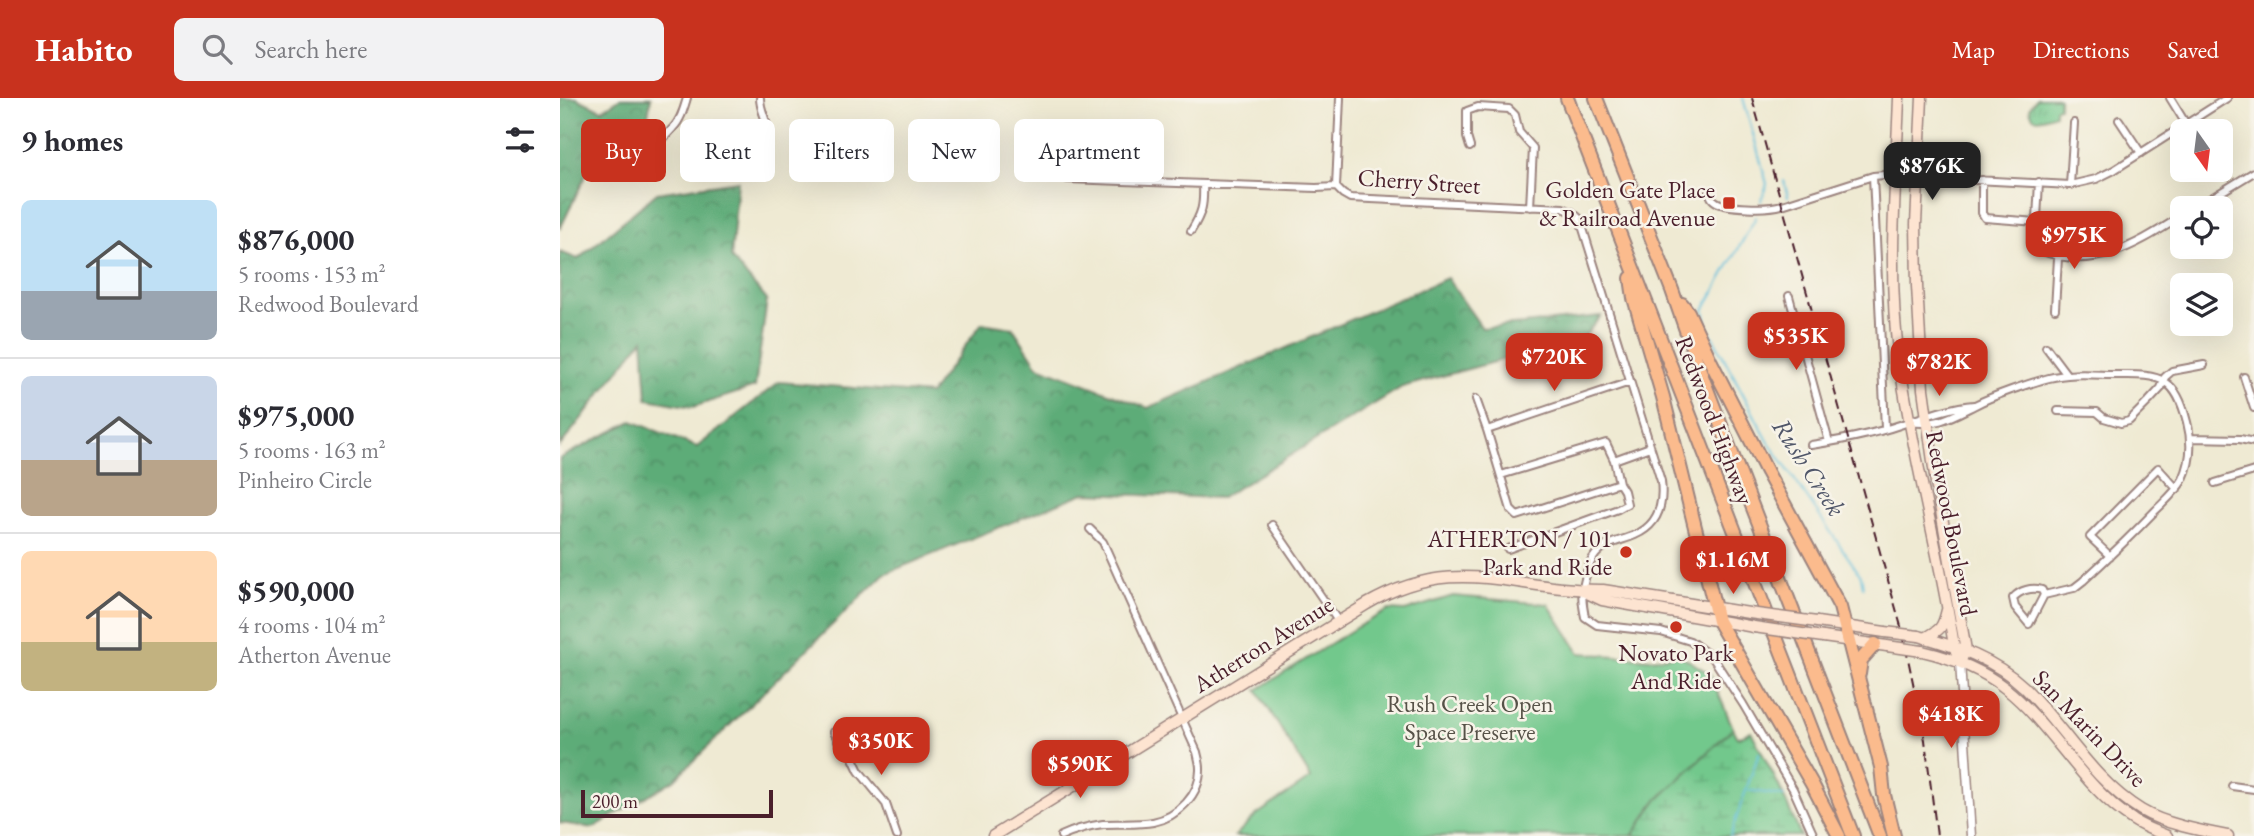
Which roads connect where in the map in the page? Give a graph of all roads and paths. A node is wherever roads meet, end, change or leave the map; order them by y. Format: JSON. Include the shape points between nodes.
{"nodes":[{"id":1,"x":687,"y":98,"type":"edge"},
{"id":2,"x":760,"y":98,"type":"edge"},
{"id":3,"x":1340,"y":98,"type":"edge"},
{"id":4,"x":1567,"y":98,"type":"edge"},
{"id":5,"x":1596,"y":98,"type":"edge"},
{"id":6,"x":1899,"y":98,"type":"edge"},
{"id":7,"x":1922,"y":98,"type":"edge"},
{"id":8,"x":2170,"y":98,"type":"edge"},
{"id":9,"x":2227,"y":98,"type":"edge"},
{"id":10,"x":765,"y":119,"type":"edge"},
{"id":11,"x":2183,"y":119,"type":"edge"},
{"id":12,"x":2194,"y":119,"type":"edge"},
{"id":13,"x":2119,"y":120,"type":"dead end"},
{"id":14,"x":2074,"y":123,"type":"dead end"},
{"id":15,"x":2170,"y":134,"type":"edge"},
{"id":16,"x":666,"y":135,"type":"edge"},
{"id":17,"x":1470,"y":148,"type":"dead end"},
{"id":18,"x":2141,"y":153,"type":"junction"},
{"id":19,"x":2254,"y":172,"type":"edge"},
{"id":20,"x":1896,"y":174,"type":"junction"},
{"id":21,"x":1873,"y":176,"type":"junction"},
{"id":22,"x":1919,"y":177,"type":"junction"},
{"id":23,"x":1982,"y":180,"type":"junction"},
{"id":24,"x":1158,"y":182,"type":"edge"},
{"id":25,"x":2039,"y":183,"type":"junction"},
{"id":26,"x":1203,"y":184,"type":"junction"},
{"id":27,"x":2070,"y":185,"type":"junction"},
{"id":28,"x":1336,"y":187,"type":"junction"},
{"id":29,"x":1709,"y":192,"type":"dead end"},
{"id":30,"x":2215,"y":196,"type":"edge"},
{"id":31,"x":1530,"y":207,"type":"junction"},
{"id":32,"x":2037,"y":222,"type":"junction"},
{"id":33,"x":2170,"y":224,"type":"edge"},
{"id":34,"x":1191,"y":231,"type":"dead end"},
{"id":35,"x":1626,"y":250,"type":"junction"},
{"id":36,"x":2058,"y":258,"type":"junction"},
{"id":37,"x":1672,"y":290,"type":"junction"},
{"id":38,"x":1789,"y":296,"type":"dead end"},
{"id":39,"x":2054,"y":309,"type":"dead end"},
{"id":40,"x":2046,"y":347,"type":"dead end"},
{"id":41,"x":2204,"y":365,"type":"dead end"},
{"id":42,"x":2067,"y":375,"type":"junction"},
{"id":43,"x":2244,"y":377,"type":"dead end"},
{"id":44,"x":2164,"y":381,"type":"junction"},
{"id":45,"x":1630,"y":382,"type":"junction"},
{"id":46,"x":1476,"y":400,"type":"dead end"},
{"id":47,"x":2254,"y":408,"type":"edge"},
{"id":48,"x":2057,"y":411,"type":"dead end"},
{"id":49,"x":1926,"y":420,"type":"junction"},
{"id":50,"x":1910,"y":422,"type":"junction"},
{"id":51,"x":1885,"y":428,"type":"junction"},
{"id":52,"x":1487,"y":430,"type":"junction"},
{"id":53,"x":2192,"y":438,"type":"junction"},
{"id":54,"x":1829,"y":442,"type":"junction"},
{"id":55,"x":2254,"y":442,"type":"edge"},
{"id":56,"x":1811,"y":445,"type":"dead end"},
{"id":57,"x":1650,"y":447,"type":"junction"},
{"id":58,"x":1615,"y":460,"type":"junction"},
{"id":59,"x":2254,"y":471,"type":"edge"},
{"id":60,"x":1501,"y":475,"type":"junction"},
{"id":61,"x":1619,"y":483,"type":"junction"},
{"id":62,"x":2215,"y":483,"type":"dead end"},
{"id":63,"x":2177,"y":489,"type":"junction"},
{"id":64,"x":1272,"y":525,"type":"dead end"},
{"id":65,"x":1090,"y":529,"type":"dead end"},
{"id":66,"x":1508,"y":549,"type":"dead end"},
{"id":67,"x":2110,"y":556,"type":"junction"},
{"id":68,"x":1582,"y":590,"type":"junction"},
{"id":69,"x":2044,"y":595,"type":"junction"},
{"id":70,"x":1948,"y":606,"type":"junction"},
{"id":71,"x":1715,"y":615,"type":"junction"},
{"id":72,"x":1338,"y":621,"type":"junction"},
{"id":73,"x":1845,"y":627,"type":"junction"},
{"id":74,"x":1922,"y":637,"type":"junction"},
{"id":75,"x":1849,"y":641,"type":"junction"},
{"id":76,"x":1881,"y":645,"type":"junction"},
{"id":77,"x":1954,"y":646,"type":"junction"},
{"id":78,"x":1966,"y":650,"type":"junction"},
{"id":79,"x":1960,"y":662,"type":"junction"},
{"id":80,"x":1859,"y":678,"type":"junction"},
{"id":81,"x":1181,"y":719,"type":"junction"},
{"id":82,"x":834,"y":732,"type":"dead end"},
{"id":83,"x":2232,"y":786,"type":"dead end"},
{"id":84,"x":2254,"y":789,"type":"edge"},
{"id":85,"x":2160,"y":818,"type":"junction"},
{"id":86,"x":2153,"y":833,"type":"edge"},
{"id":87,"x":897,"y":836,"type":"edge"},
{"id":88,"x":993,"y":836,"type":"edge"},
{"id":89,"x":1061,"y":836,"type":"edge"},
{"id":90,"x":1814,"y":836,"type":"edge"},
{"id":91,"x":1839,"y":836,"type":"edge"},
{"id":92,"x":1853,"y":836,"type":"edge"},
{"id":93,"x":1880,"y":836,"type":"edge"},
{"id":94,"x":1894,"y":836,"type":"edge"},
{"id":95,"x":1971,"y":836,"type":"edge"},
{"id":96,"x":2167,"y":836,"type":"edge"},
{"id":97,"x":2228,"y":836,"type":"edge"}],
"edges":[{"from":1,"to":16,"type":"street","via":[[675,127]]},
{"from":2,"to":10,"type":"street"},
{"from":3,"to":28,"type":"street"},
{"from":4,"to":35,"type":"highway","name":"Redwood Highway"},
{"from":5,"to":37,"type":"highway","name":"Redwood Highway"},
{"from":6,"to":20,"type":"main road","name":"Redwood Boulevard"},
{"from":7,"to":22,"type":"main road","name":"Redwood Boulevard"},
{"from":8,"to":11,"type":"street"},
{"from":9,"to":12,"type":"street"},
{"from":13,"to":18,"type":"street"},
{"from":14,"to":27,"type":"street"},
{"from":15,"to":18,"type":"street"},
{"from":17,"to":31,"type":"street","via":[[1467,111],[1509,109],[1519,132],[1533,148]]},
{"from":18,"to":27,"type":"street","via":[[2114,170]]},
{"from":19,"to":30,"type":"street"},
{"from":20,"to":21,"type":"street"},
{"from":20,"to":22,"type":"street"},
{"from":20,"to":50,"type":"main road","name":"Redwood Boulevard","via":[[1893,287],[1898,357]]},
{"from":21,"to":29,"type":"street","via":[[1776,207],[1721,204]]},
{"from":21,"to":51,"type":"street"},
{"from":22,"to":23,"type":"street"},
{"from":22,"to":49,"type":"main road","name":"Redwood Boulevard","via":[[1917,286]]},
{"from":23,"to":25,"type":"street"},
{"from":23,"to":32,"type":"street","via":[[1985,218]]},
{"from":24,"to":26,"type":"street","name":"Cherry Street"},
{"from":25,"to":27,"type":"street"},
{"from":25,"to":32,"type":"street"},
{"from":26,"to":28,"type":"street","name":"Cherry Street"},
{"from":26,"to":34,"type":"street","via":[[1204,204]]},
{"from":28,"to":31,"type":"street","name":"Cherry Street","via":[[1350,198]]},
{"from":31,"to":45,"type":"street","name":"Cherry Street","via":[[1563,208],[1580,219]]},
{"from":32,"to":36,"type":"street","via":[[2040,250]]},
{"from":33,"to":36,"type":"street","via":[[2103,258]]},
{"from":35,"to":71,"type":"highway","via":[[1634,298],[1663,397]]},
{"from":35,"to":92,"type":"highway","name":"Redwood Highway"},
{"from":36,"to":39,"type":"street"},
{"from":37,"to":73,"type":"highway","via":[[1688,312],[1839,607]]},
{"from":37,"to":93,"type":"highway","name":"Redwood Highway"},
{"from":38,"to":54,"type":"street"},
{"from":40,"to":42,"type":"street"},
{"from":41,"to":44,"type":"street","via":[[2172,371]]},
{"from":42,"to":44,"type":"street","via":[[2148,374]]},
{"from":42,"to":49,"type":"street"},
{"from":43,"to":47,"type":"street"},
{"from":44,"to":48,"type":"street","via":[[2129,421],[2121,423],[2097,412]]},
{"from":44,"to":53,"type":"street","via":[[2183,406]]},
{"from":45,"to":52,"type":"street"},
{"from":45,"to":57,"type":"street","name":"Cherry Street"},
{"from":46,"to":52,"type":"street"},
{"from":49,"to":50,"type":"street"},
{"from":49,"to":78,"type":"main road","name":"Redwood Boulevard"},
{"from":50,"to":51,"type":"street"},
{"from":50,"to":70,"type":"main road","name":"Redwood Boulevard"},
{"from":51,"to":54,"type":"street"},
{"from":52,"to":60,"type":"street"},
{"from":53,"to":55,"type":"street"},
{"from":53,"to":63,"type":"street"},
{"from":54,"to":56,"type":"street"},
{"from":57,"to":58,"type":"street"},
{"from":57,"to":68,"type":"street","name":"Cherry Street","via":[[1663,495],[1657,517],[1636,535],[1613,542],[1595,555]]},
{"from":58,"to":60,"type":"street","via":[[1606,443]]},
{"from":58,"to":61,"type":"street"},
{"from":59,"to":62,"type":"street"},
{"from":60,"to":61,"type":"street","via":[[1517,516]]},
{"from":61,"to":66,"type":"street","via":[[1627,504]]},
{"from":63,"to":67,"type":"street"},
{"from":63,"to":67,"type":"street","via":[[2158,468],[2090,537]]},
{"from":64,"to":72,"type":"street"},
{"from":65,"to":81,"type":"street","via":[[1103,542]]},
{"from":67,"to":69,"type":"street","via":[[2074,587]]},
{"from":68,"to":71,"type":"main road","name":"Atherton Avenue","via":[[1603,590]]},
{"from":68,"to":72,"type":"main road","name":"Atherton Avenue","via":[[1494,577],[1446,577],[1404,586]]},
{"from":68,"to":90,"type":"street","via":[[1585,617],[1597,625],[1661,632],[1690,641],[1713,658],[1793,789]]},
{"from":69,"to":69,"type":"street","via":[[2039,605],[2029,624],[2012,598],[2035,588]]},
{"from":70,"to":74,"type":"main road","via":[[1940,630]]},
{"from":70,"to":77,"type":"main road","name":"Redwood Boulevard"},
{"from":71,"to":73,"type":"main road","name":"Atherton Avenue","bridge":true,"via":[[1749,613]]},
{"from":71,"to":75,"type":"main road","name":"Atherton Avenue","bridge":true,"via":[[1754,627]]},
{"from":71,"to":91,"type":"highway"},
{"from":72,"to":81,"type":"main road","name":"Atherton Avenue"},
{"from":73,"to":74,"type":"main road","name":"Atherton Avenue","bridge":true},
{"from":73,"to":75,"type":"highway"},
{"from":74,"to":77,"type":"main road","name":"Atherton Avenue"},
{"from":75,"to":76,"type":"main road","name":"Atherton Avenue"},
{"from":75,"to":80,"type":"highway"},
{"from":76,"to":79,"type":"main road","name":"Atherton Avenue","bridge":true},
{"from":76,"to":80,"type":"highway","via":[[1861,660]]},
{"from":77,"to":78,"type":"main road","name":"Atherton Avenue"},
{"from":77,"to":79,"type":"main road","name":"Redwood Boulevard"},
{"from":78,"to":79,"type":"main road","name":"Redwood Boulevard"},
{"from":78,"to":85,"type":"main road","name":"San Marin Drive","via":[[2023,687],[2103,779],[2143,811]]},
{"from":79,"to":86,"type":"main road","name":"San Marin Drive","via":[[2015,696],[2097,790]]},
{"from":79,"to":95,"type":"street","name":"Redwood Boulevard"},
{"from":80,"to":94,"type":"highway"},
{"from":81,"to":88,"type":"main road","name":"Atherton Avenue"},
{"from":81,"to":89,"type":"street","via":[[1200,768],[1196,788],[1185,805],[1174,815],[1153,822],[1101,824]]},
{"from":82,"to":87,"type":"street","via":[[886,804]]},
{"from":83,"to":84,"type":"street"},
{"from":85,"to":86,"type":"street"},
{"from":85,"to":97,"type":"main road","name":"San Marin Drive"},
{"from":86,"to":96,"type":"main road","name":"San Marin Drive"}]}
